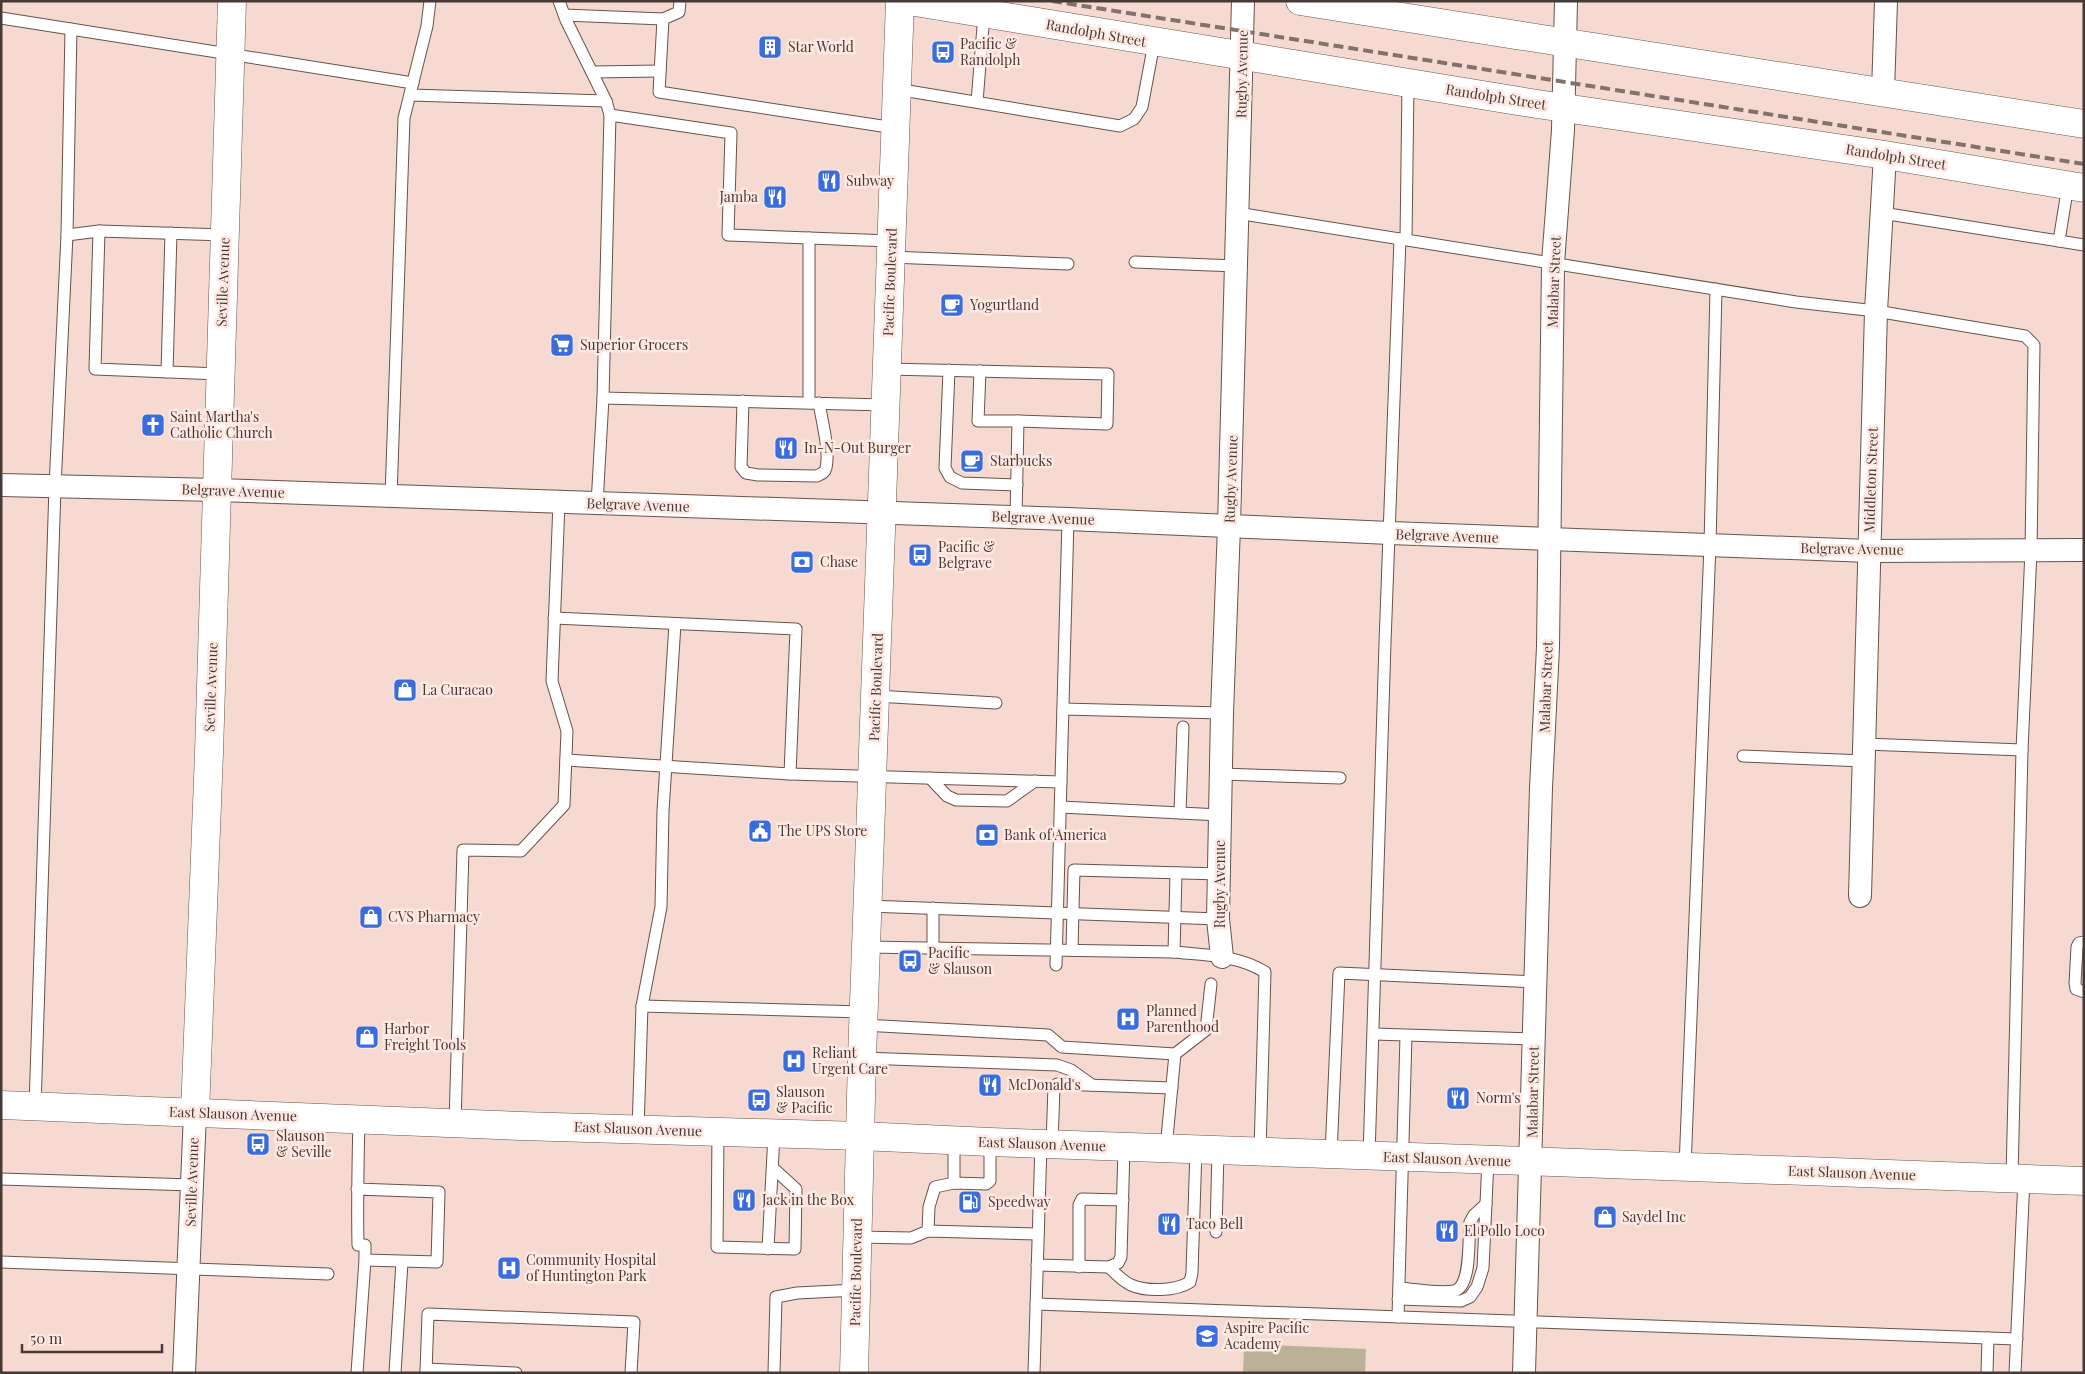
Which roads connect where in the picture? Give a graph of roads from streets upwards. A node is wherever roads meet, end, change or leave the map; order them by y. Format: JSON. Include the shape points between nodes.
{"nodes":[{"id":1,"x":232,"y":1,"type":"edge"},
{"id":2,"x":900,"y":1,"type":"edge"},
{"id":3,"x":908,"y":1,"type":"edge"},
{"id":4,"x":1243,"y":1,"type":"edge"},
{"id":5,"x":1300,"y":1,"type":"edge"},
{"id":6,"x":1566,"y":1,"type":"edge"},
{"id":7,"x":1886,"y":1,"type":"edge"},
{"id":8,"x":1565,"y":42,"type":"junction"},
{"id":9,"x":1243,"y":56,"type":"junction"},
{"id":10,"x":1883,"y":92,"type":"junction"},
{"id":11,"x":1563,"y":108,"type":"junction"},
{"id":12,"x":2084,"y":124,"type":"edge"},
{"id":13,"x":1885,"y":155,"type":"junction"},
{"id":14,"x":2076,"y":186,"type":"edge"},
{"id":15,"x":1,"y":485,"type":"edge"},
{"id":16,"x":217,"y":490,"type":"junction"},
{"id":17,"x":882,"y":513,"type":"junction"},
{"id":18,"x":1229,"y":526,"type":"junction"},
{"id":19,"x":1550,"y":540,"type":"junction"},
{"id":20,"x":2084,"y":550,"type":"edge"},
{"id":21,"x":1869,"y":551,"type":"junction"},
{"id":22,"x":1860,"y":896,"type":"dead end"},
{"id":23,"x":1222,"y":957,"type":"road end"},
{"id":24,"x":1,"y":1106,"type":"edge"},
{"id":25,"x":195,"y":1113,"type":"junction"},
{"id":26,"x":860,"y":1136,"type":"junction"},
{"id":27,"x":1532,"y":1162,"type":"junction"},
{"id":28,"x":2084,"y":1181,"type":"edge"},
{"id":29,"x":184,"y":1373,"type":"edge"},
{"id":30,"x":854,"y":1373,"type":"edge"},
{"id":31,"x":1524,"y":1373,"type":"edge"}],
"edges":[{"from":1,"to":16,"type":"main road","name":"Seville Avenue"},
{"from":2,"to":17,"type":"main road","name":"Pacific Boulevard"},
{"from":3,"to":9,"type":"main road","name":"Randolph Street"},
{"from":4,"to":9,"type":"street","name":"Rugby Avenue"},
{"from":5,"to":8,"type":"main road"},
{"from":6,"to":8,"type":"street","name":"Malabar Street"},
{"from":7,"to":10,"type":"street"},
{"from":8,"to":10,"type":"main road"},
{"from":8,"to":11,"type":"street","name":"Malabar Street"},
{"from":9,"to":11,"type":"main road","name":"Randolph Street"},
{"from":9,"to":18,"type":"street","name":"Rugby Avenue"},
{"from":10,"to":12,"type":"main road"},
{"from":11,"to":13,"type":"main road","name":"Randolph Street"},
{"from":11,"to":19,"type":"street","name":"Malabar Street","via":[[1553,263]]},
{"from":13,"to":14,"type":"main road","name":"Randolph Street"},
{"from":13,"to":21,"type":"street","name":"Middleton Street","via":[[1876,311]]},
{"from":15,"to":16,"type":"street","name":"Belgrave Avenue"},
{"from":16,"to":17,"type":"street","name":"Belgrave Avenue"},
{"from":16,"to":25,"type":"main road","name":"Seville Avenue"},
{"from":17,"to":18,"type":"street","name":"Belgrave Avenue"},
{"from":17,"to":26,"type":"main road","name":"Pacific Boulevard"},
{"from":18,"to":19,"type":"street","name":"Belgrave Avenue"},
{"from":18,"to":23,"type":"street","name":"Rugby Avenue","via":[[1218,918]]},
{"from":19,"to":21,"type":"street","name":"Belgrave Avenue"},
{"from":19,"to":27,"type":"street","name":"Malabar Street"},
{"from":20,"to":21,"type":"street","name":"Belgrave Avenue"},
{"from":21,"to":22,"type":"street","name":"Middleton Street"},
{"from":24,"to":25,"type":"main road","name":"East Slauson Avenue"},
{"from":25,"to":26,"type":"main road","name":"East Slauson Avenue"},
{"from":25,"to":29,"type":"street","name":"Seville Avenue"},
{"from":26,"to":27,"type":"main road","name":"East Slauson Avenue"},
{"from":26,"to":30,"type":"main road","name":"Pacific Boulevard"},
{"from":27,"to":28,"type":"main road","name":"East Slauson Avenue"},
{"from":27,"to":31,"type":"street","name":"Malabar Street"}]}
